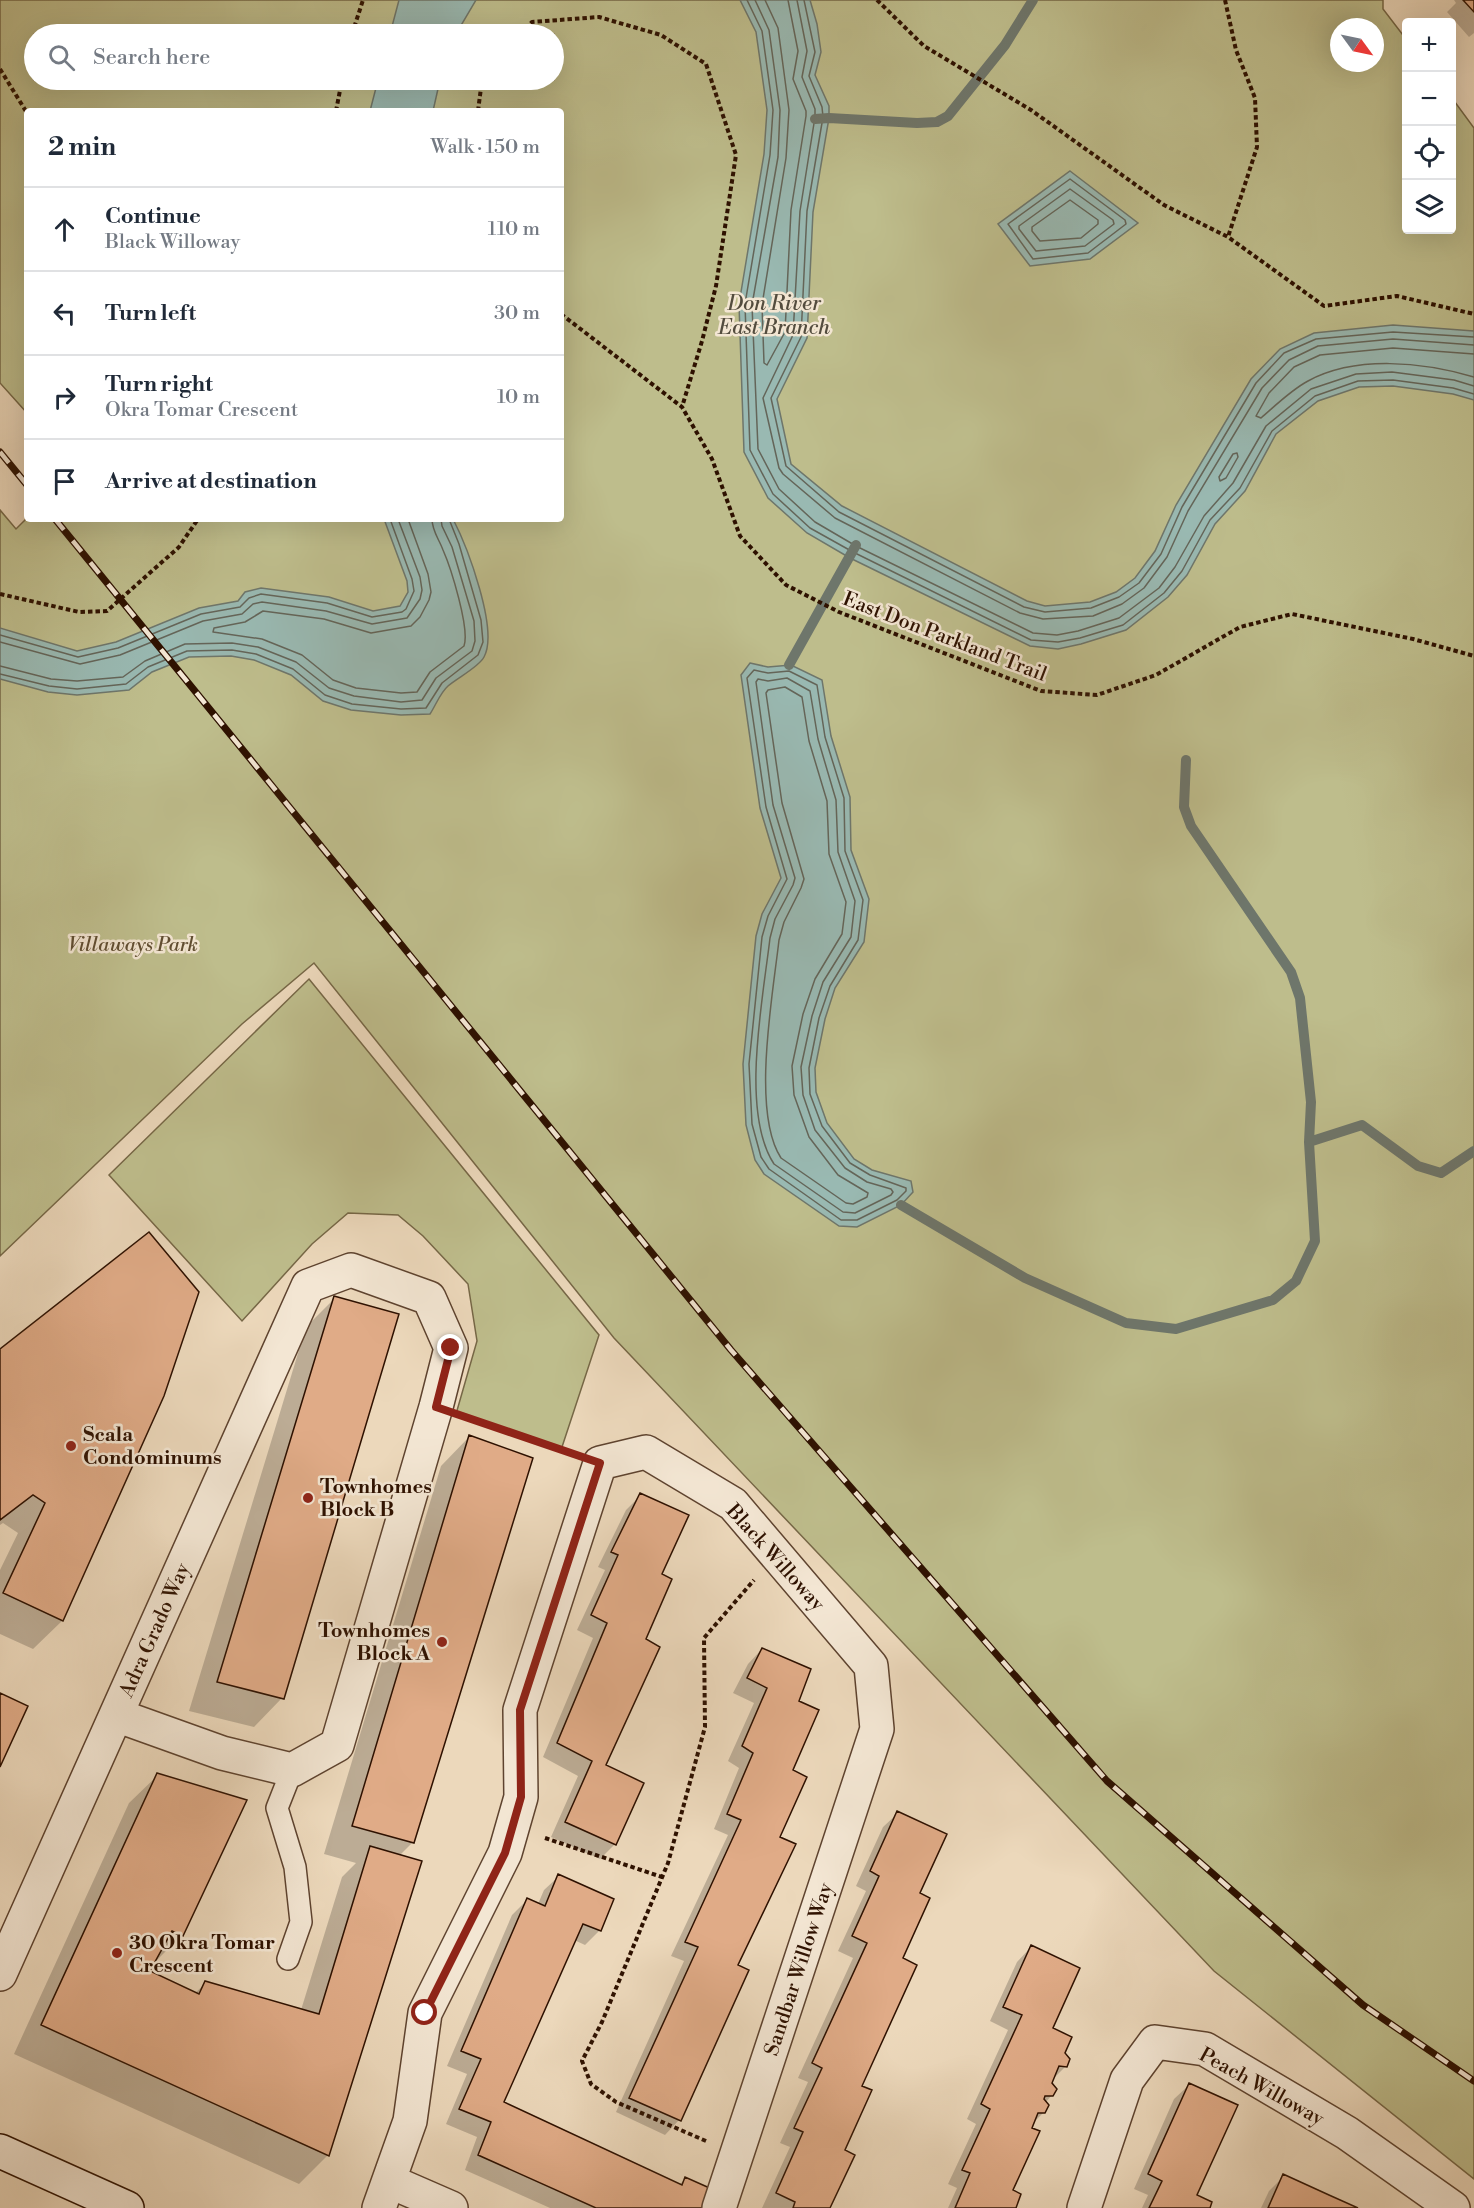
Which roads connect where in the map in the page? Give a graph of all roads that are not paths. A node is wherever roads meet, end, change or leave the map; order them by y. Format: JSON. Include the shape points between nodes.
{"nodes":[{"id":1,"x":116,"y":1715,"type":"junction"},
{"id":2,"x":877,"y":1729,"type":"joint"},
{"id":3,"x":292,"y":1770,"type":"junction"},
{"id":4,"x":288,"y":1959,"type":"dead end"},
{"id":5,"x":0,"y":1974,"type":"edge"},
{"id":6,"x":0,"y":2151,"type":"edge"},
{"id":7,"x":384,"y":2195,"type":"edge"},
{"id":8,"x":127,"y":2208,"type":"edge"},
{"id":9,"x":451,"y":2208,"type":"edge"},
{"id":10,"x":719,"y":2208,"type":"edge"},
{"id":11,"x":1084,"y":2208,"type":"edge"},
{"id":12,"x":1453,"y":2208,"type":"edge"}],
"edges":[{"from":1,"to":3,"type":"street","via":[[222,1753]]},
{"from":1,"to":3,"type":"street","name":"Adra Grado Way","via":[[308,1286],[351,1270],[429,1298],[451,1348],[337,1745]]},
{"from":1,"to":5,"type":"street","name":"Adra Grado Way"},
{"from":2,"to":7,"type":"street","name":"Black Willoway","via":[[871,1666],[733,1504],[646,1452],[600,1463],[520,1710],[521,1797],[513,1827],[505,1853],[425,2013],[410,2121]]},
{"from":2,"to":10,"type":"street","name":"Sandbar Willow Way"},
{"from":3,"to":4,"type":"lane","via":[[277,1808],[295,1867],[301,1922]]},
{"from":6,"to":8,"type":"street"},
{"from":7,"to":9,"type":"street"},
{"from":11,"to":12,"type":"street","name":"Peach Willoway","via":[[1127,2080],[1155,2042],[1204,2049],[1347,2133]]}]}
